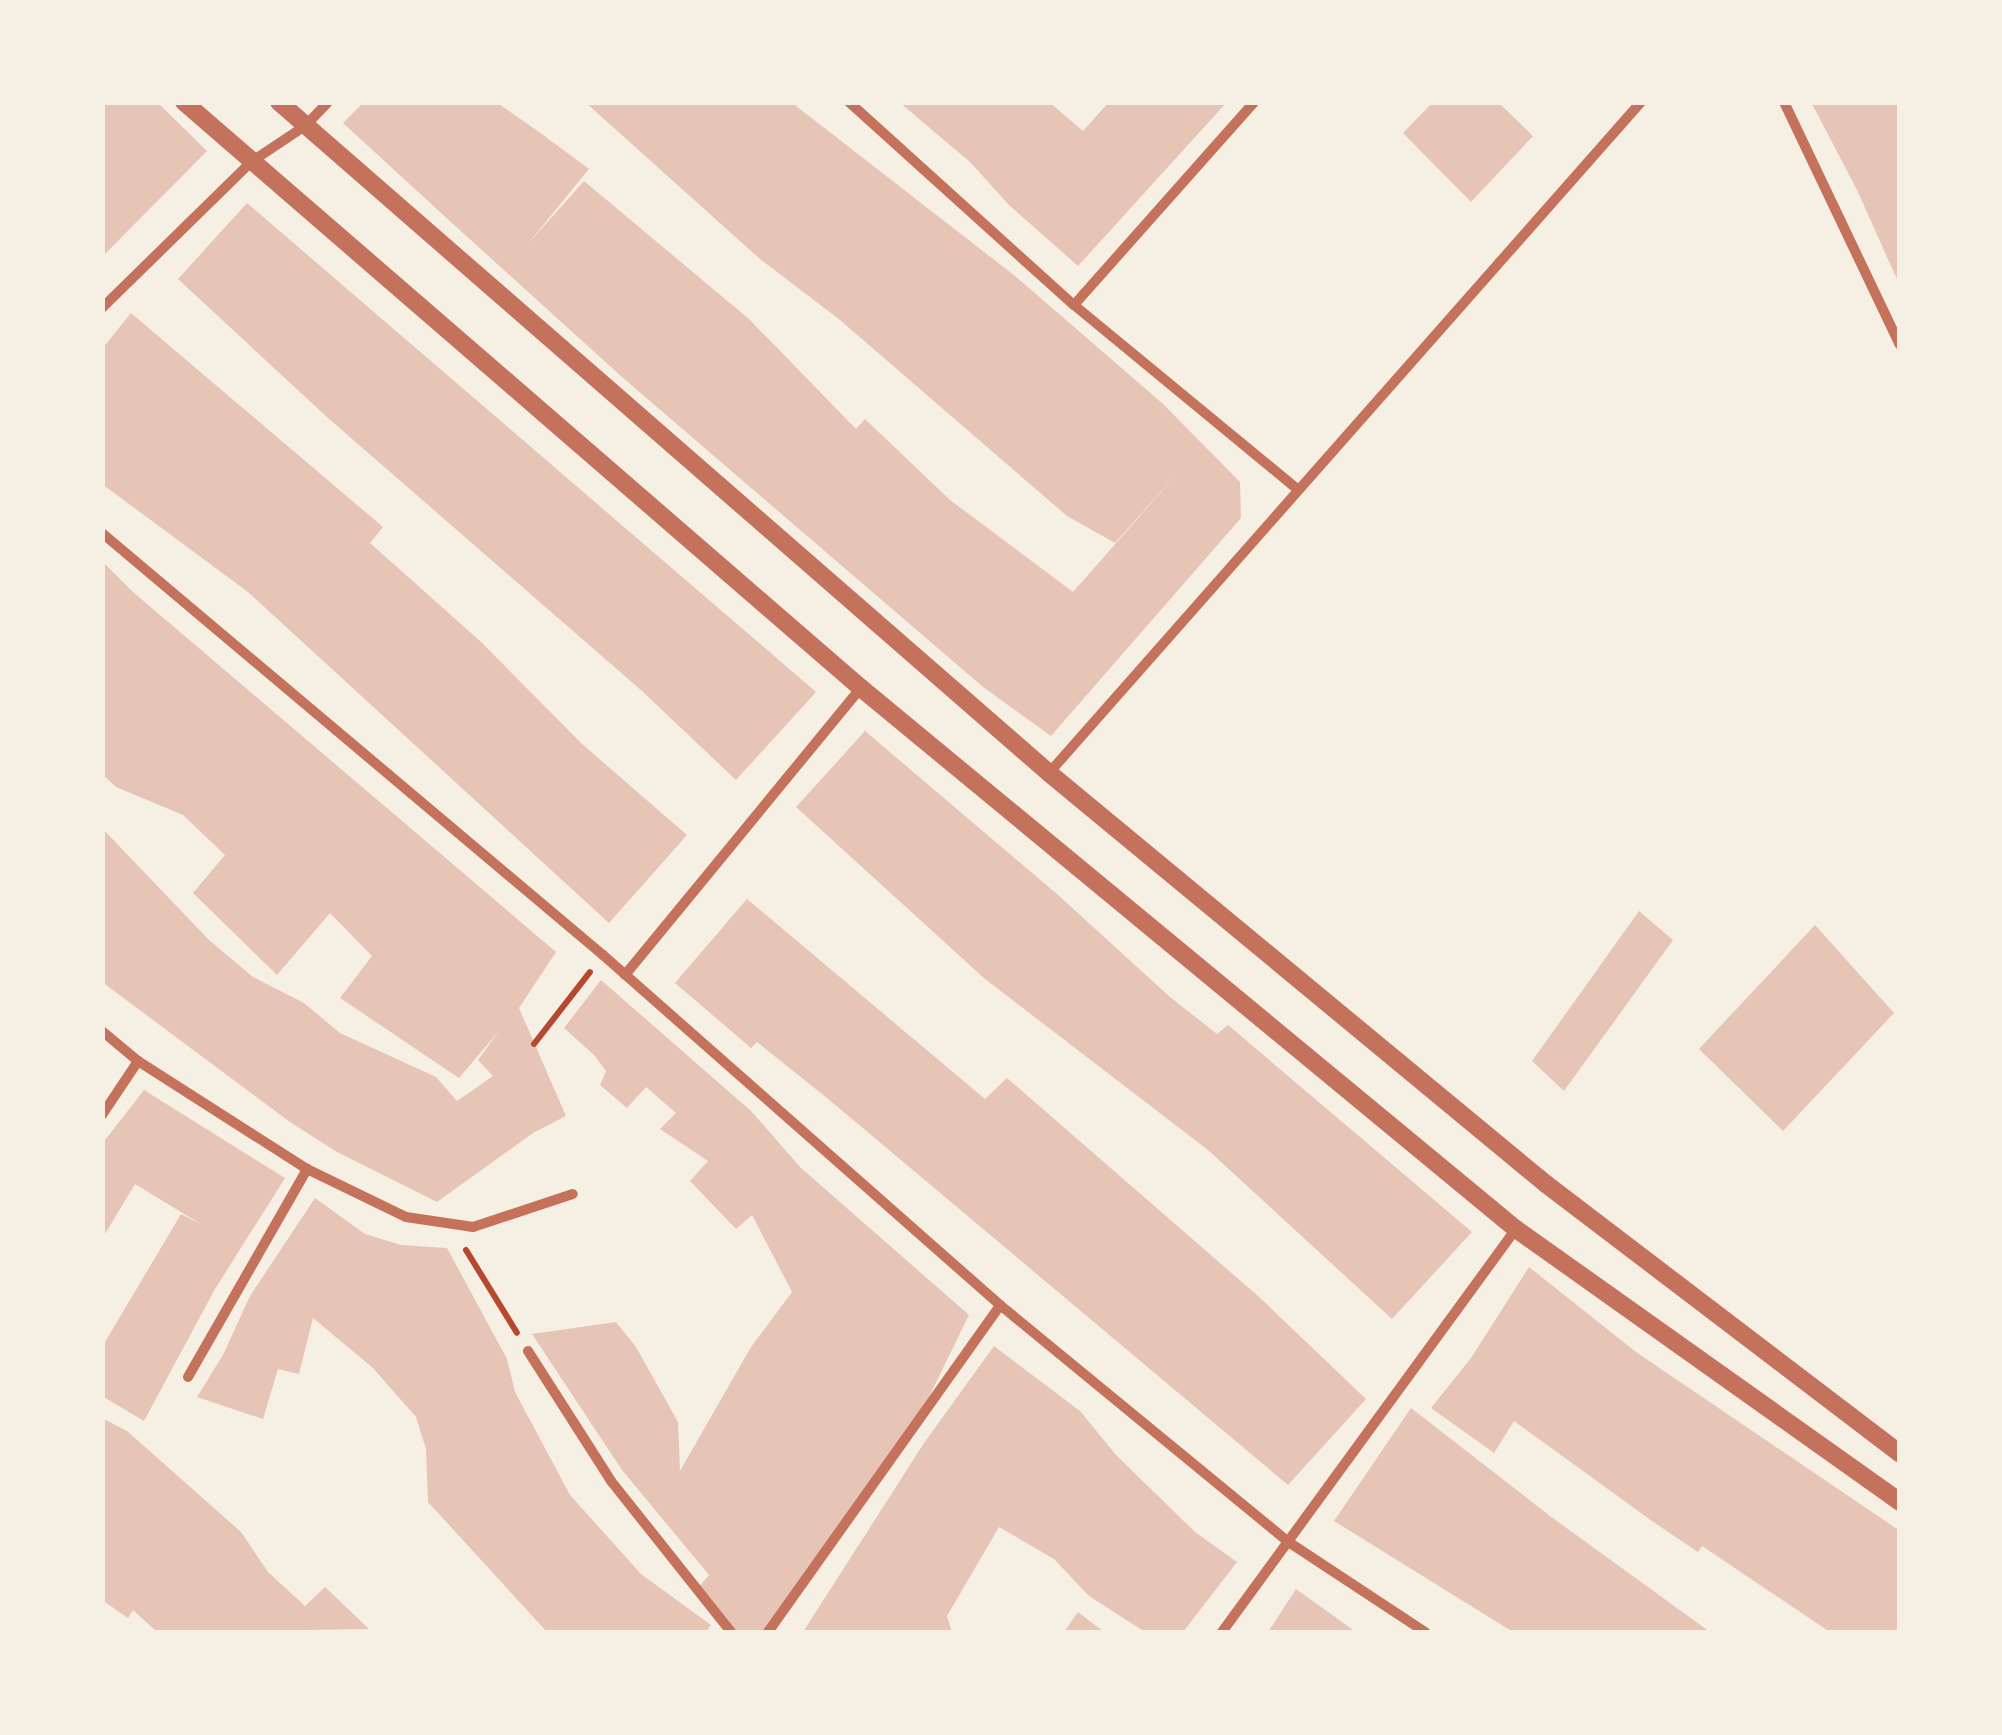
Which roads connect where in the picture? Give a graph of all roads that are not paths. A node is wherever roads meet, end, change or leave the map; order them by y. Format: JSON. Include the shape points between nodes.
{"nodes":[{"id":1,"x":184,"y":102,"type":"edge"},
{"id":2,"x":280,"y":102,"type":"edge"},
{"id":3,"x":328,"y":102,"type":"edge"},
{"id":4,"x":849,"y":102,"type":"edge"},
{"id":5,"x":1254,"y":102,"type":"edge"},
{"id":6,"x":1641,"y":102,"type":"edge"},
{"id":7,"x":1784,"y":102,"type":"edge"},
{"id":8,"x":305,"y":126,"type":"junction"},
{"id":9,"x":251,"y":162,"type":"junction"},
{"id":10,"x":1074,"y":306,"type":"junction"},
{"id":11,"x":102,"y":308,"type":"edge"},
{"id":12,"x":1900,"y":345,"type":"edge"},
{"id":13,"x":1297,"y":489,"type":"junction"},
{"id":14,"x":102,"y":532,"type":"edge"},
{"id":15,"x":861,"y":688,"type":"junction"},
{"id":16,"x":1049,"y":774,"type":"junction"},
{"id":17,"x":624,"y":975,"type":"junction"},
{"id":18,"x":102,"y":1031,"type":"edge"},
{"id":19,"x":138,"y":1061,"type":"junction"},
{"id":20,"x":102,"y":1115,"type":"edge"},
{"id":21,"x":307,"y":1169,"type":"junction"},
{"id":22,"x":572,"y":1194,"type":"dead end"},
{"id":23,"x":1516,"y":1229,"type":"junction"},
{"id":24,"x":1000,"y":1305,"type":"junction"},
{"id":25,"x":528,"y":1351,"type":"road end"},
{"id":26,"x":188,"y":1377,"type":"dead end"},
{"id":27,"x":1900,"y":1454,"type":"edge"},
{"id":28,"x":1900,"y":1502,"type":"edge"},
{"id":29,"x":1290,"y":1542,"type":"junction"},
{"id":30,"x":731,"y":1632,"type":"edge"},
{"id":31,"x":768,"y":1632,"type":"edge"},
{"id":32,"x":1222,"y":1632,"type":"edge"},
{"id":33,"x":1425,"y":1632,"type":"edge"}],
"edges":[{"from":1,"to":9,"type":"street"},
{"from":2,"to":8,"type":"street"},
{"from":3,"to":8,"type":"street"},
{"from":4,"to":10,"type":"street"},
{"from":5,"to":10,"type":"street"},
{"from":6,"to":13,"type":"street"},
{"from":7,"to":12,"type":"street"},
{"from":8,"to":9,"type":"street"},
{"from":8,"to":16,"type":"street"},
{"from":9,"to":11,"type":"street"},
{"from":9,"to":15,"type":"street"},
{"from":10,"to":13,"type":"street"},
{"from":13,"to":16,"type":"street"},
{"from":14,"to":17,"type":"street"},
{"from":15,"to":17,"type":"street"},
{"from":15,"to":23,"type":"street"},
{"from":16,"to":27,"type":"street","via":[[1546,1184]]},
{"from":17,"to":24,"type":"street"},
{"from":18,"to":19,"type":"street"},
{"from":19,"to":20,"type":"street"},
{"from":19,"to":21,"type":"street"},
{"from":21,"to":22,"type":"street","via":[[406,1217],[452,1227],[474,1227]]},
{"from":21,"to":26,"type":"street"},
{"from":23,"to":28,"type":"street"},
{"from":23,"to":29,"type":"street"},
{"from":24,"to":29,"type":"street"},
{"from":24,"to":31,"type":"street"},
{"from":25,"to":30,"type":"street","via":[[612,1481]]},
{"from":29,"to":32,"type":"street"},
{"from":29,"to":33,"type":"street"}]}
